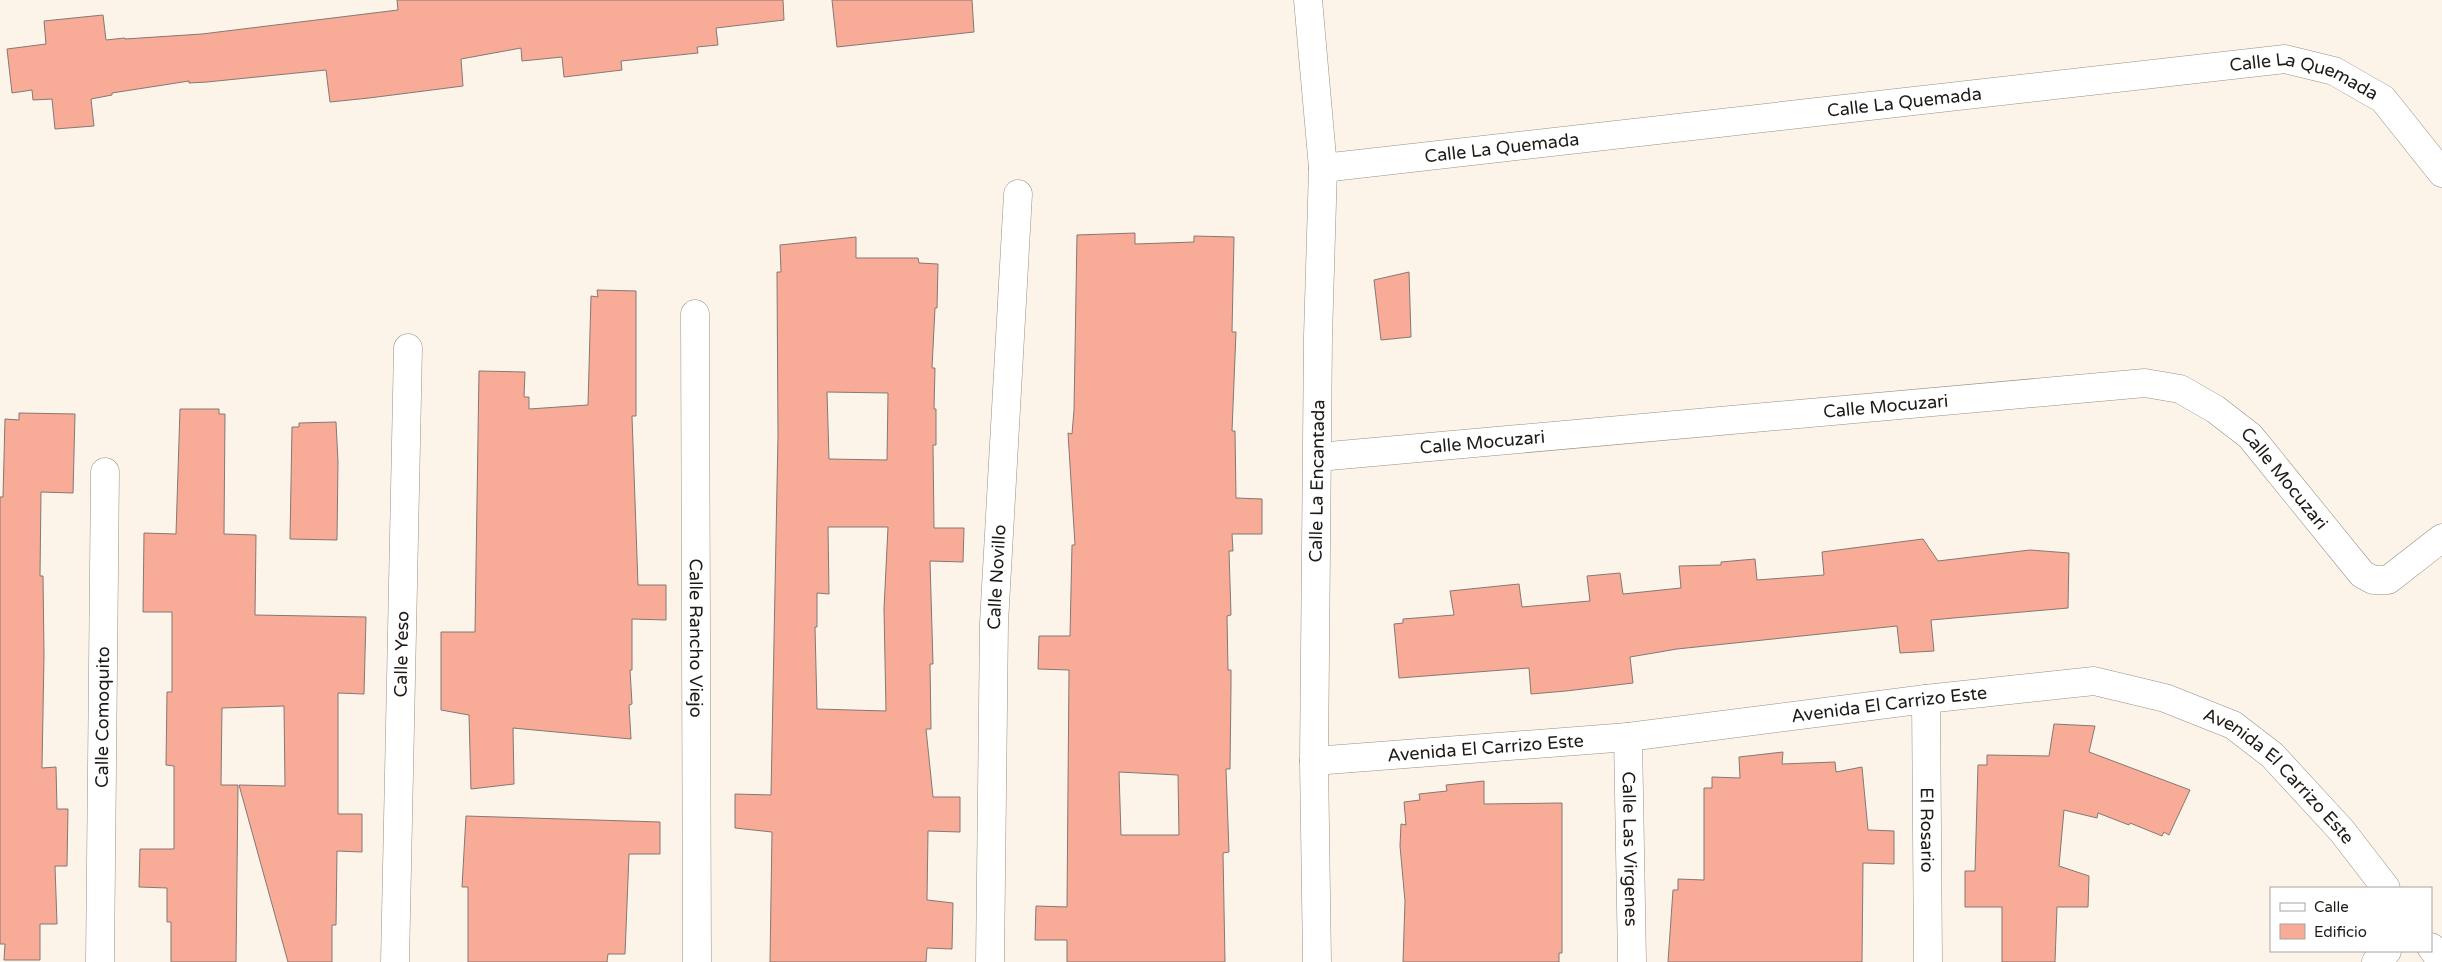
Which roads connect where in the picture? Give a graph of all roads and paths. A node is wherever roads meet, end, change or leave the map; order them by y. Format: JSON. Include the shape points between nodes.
{"nodes":[{"id":1,"x":1308,"y":0,"type":"edge"},
{"id":2,"x":1323,"y":168,"type":"junction"},
{"id":3,"x":2442,"y":174,"type":"edge"},
{"id":4,"x":1018,"y":194,"type":"dead end"},
{"id":5,"x":694,"y":314,"type":"dead end"},
{"id":6,"x":408,"y":348,"type":"dead end"},
{"id":7,"x":1318,"y":457,"type":"junction"},
{"id":8,"x":105,"y":472,"type":"dead end"},
{"id":9,"x":2442,"y":538,"type":"edge"},
{"id":10,"x":1926,"y":700,"type":"junction"},
{"id":11,"x":1628,"y":737,"type":"junction"},
{"id":12,"x":1314,"y":761,"type":"junction"},
{"id":13,"x":2385,"y":887,"type":"edge"},
{"id":14,"x":2432,"y":948,"type":"edge"},
{"id":15,"x":2386,"y":952,"type":"edge"},
{"id":16,"x":100,"y":962,"type":"edge"},
{"id":17,"x":395,"y":962,"type":"edge"},
{"id":18,"x":697,"y":962,"type":"edge"},
{"id":19,"x":990,"y":962,"type":"edge"},
{"id":20,"x":1317,"y":962,"type":"edge"},
{"id":21,"x":1632,"y":962,"type":"edge"},
{"id":22,"x":1928,"y":962,"type":"edge"},
{"id":23,"x":2376,"y":962,"type":"edge"},
{"id":24,"x":2442,"y":962,"type":"edge"}],
"edges":[{"from":1,"to":2,"type":"street","name":"Calle La Encantada"},
{"from":2,"to":3,"type":"street","name":"Calle La Quemada","via":[[2285,59],[2334,71],[2383,99]]},
{"from":2,"to":7,"type":"street","name":"Calle La Encantada"},
{"from":4,"to":19,"type":"street","name":"Calle Novillo","via":[[994,623]]},
{"from":5,"to":18,"type":"street","name":"Calle Rancho Viejo"},
{"from":6,"to":17,"type":"street","name":"Calle Yeso"},
{"from":7,"to":9,"type":"street","name":"Calle Mocuzari","via":[[2146,383],[2180,389],[2215,408],[2250,436],[2362,574],[2374,580],[2388,580]]},
{"from":7,"to":12,"type":"street","name":"Calle La Encantada"},
{"from":8,"to":16,"type":"street","name":"Calle Comoquito"},
{"from":10,"to":11,"type":"street","name":"Avenida El Carrizo Este"},
{"from":10,"to":13,"type":"street","name":"Avenida El Carrizo Este","via":[[2094,682],[2165,698],[2233,724],[2284,767],[2342,831]]},
{"from":10,"to":22,"type":"street","name":"El Rosario"},
{"from":11,"to":12,"type":"street","name":"Avenida El Carrizo Este"},
{"from":11,"to":21,"type":"street","name":"Calle Las Virgenes"},
{"from":12,"to":20,"type":"street","name":"Calle La Encantada"},
{"from":14,"to":24,"type":"street"},
{"from":15,"to":23,"type":"street"}]}
